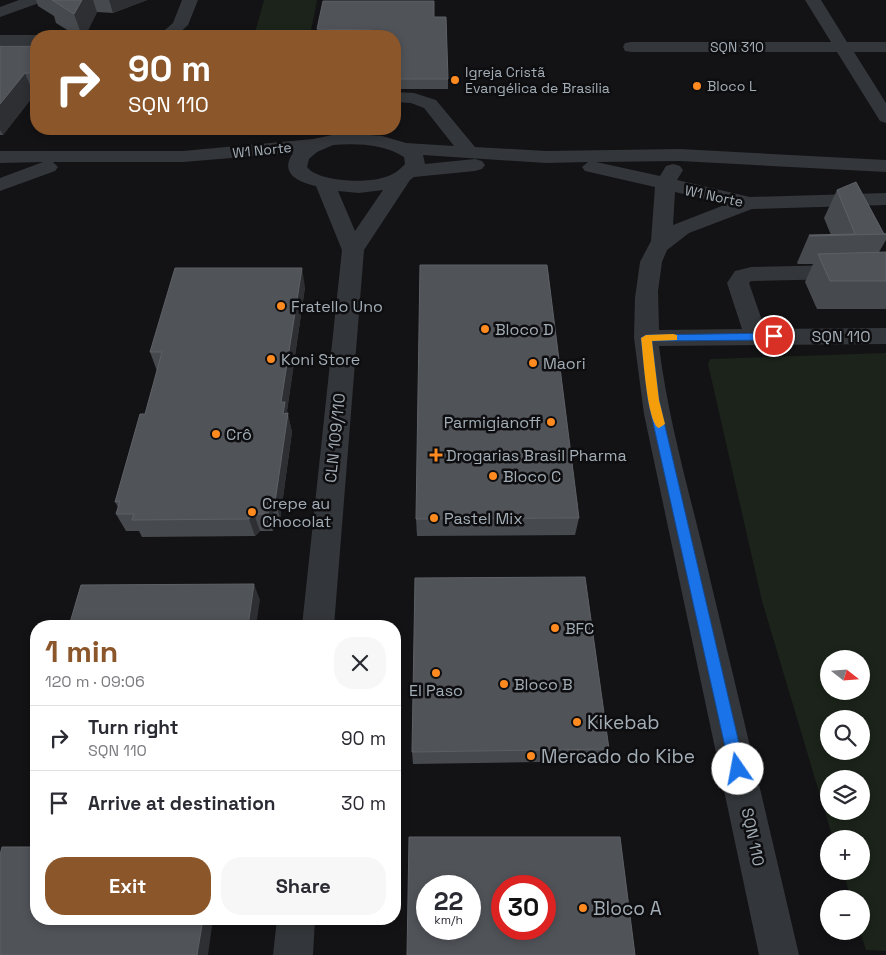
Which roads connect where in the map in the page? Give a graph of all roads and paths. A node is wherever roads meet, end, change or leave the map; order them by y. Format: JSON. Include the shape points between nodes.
{"nodes":[{"id":1,"x":34,"y":0,"type":"edge"},
{"id":2,"x":190,"y":0,"type":"edge"},
{"id":3,"x":813,"y":0,"type":"edge"},
{"id":4,"x":0,"y":12,"type":"edge"},
{"id":5,"x":174,"y":30,"type":"edge"},
{"id":6,"x":0,"y":40,"type":"edge"},
{"id":7,"x":30,"y":40,"type":"edge"},
{"id":8,"x":631,"y":47,"type":"dead end"},
{"id":9,"x":842,"y":47,"type":"junction"},
{"id":10,"x":886,"y":47,"type":"edge"},
{"id":11,"x":401,"y":98,"type":"edge"},
{"id":12,"x":885,"y":118,"type":"edge"},
{"id":13,"x":243,"y":135,"type":"edge"},
{"id":14,"x":315,"y":145,"type":"junction"},
{"id":15,"x":0,"y":148,"type":"edge"},
{"id":16,"x":401,"y":148,"type":"junction"},
{"id":17,"x":469,"y":152,"type":"junction"},
{"id":18,"x":234,"y":153,"type":"junction"},
{"id":19,"x":208,"y":155,"type":"junction"},
{"id":20,"x":680,"y":155,"type":"junction"},
{"id":21,"x":0,"y":157,"type":"edge"},
{"id":22,"x":546,"y":157,"type":"junction"},
{"id":23,"x":53,"y":161,"type":"junction"},
{"id":24,"x":881,"y":162,"type":"edge"},
{"id":25,"x":286,"y":170,"type":"junction"},
{"id":26,"x":0,"y":174,"type":"edge"},
{"id":27,"x":405,"y":176,"type":"junction"},
{"id":28,"x":324,"y":182,"type":"junction"},
{"id":29,"x":0,"y":185,"type":"edge"},
{"id":30,"x":665,"y":185,"type":"junction"},
{"id":31,"x":886,"y":199,"type":"edge"},
{"id":32,"x":750,"y":203,"type":"junction"},
{"id":33,"x":662,"y":241,"type":"junction"},
{"id":34,"x":353,"y":250,"type":"junction"},
{"id":35,"x":886,"y":271,"type":"edge"},
{"id":36,"x":756,"y":336,"type":"junction"},
{"id":37,"x":886,"y":336,"type":"edge"},
{"id":38,"x":646,"y":338,"type":"junction"},
{"id":39,"x":319,"y":620,"type":"edge"},
{"id":40,"x":296,"y":925,"type":"edge"},
{"id":41,"x":293,"y":955,"type":"edge"},
{"id":42,"x":779,"y":955,"type":"edge"}],
"edges":[{"from":1,"to":4,"type":"street"},
{"from":2,"to":5,"type":"street","via":[[180,25]]},
{"from":3,"to":9,"type":"street"},
{"from":6,"to":7,"type":"street"},
{"from":8,"to":9,"type":"street","name":"SQN 310"},
{"from":9,"to":10,"type":"street","name":"SQN 310"},
{"from":9,"to":12,"type":"street"},
{"from":11,"to":17,"type":"street","via":[[414,98],[430,104]]},
{"from":13,"to":18,"type":"street"},
{"from":14,"to":16,"type":"street","name":"W1 Norte","via":[[328,140],[347,139],[386,142]]},
{"from":14,"to":18,"type":"street","name":"W1 Norte"},
{"from":14,"to":25,"type":"street","via":[[306,150],[298,166]]},
{"from":15,"to":23,"type":"street"},
{"from":16,"to":17,"type":"street","name":"W1 Norte"},
{"from":16,"to":27,"type":"street","via":[[415,160],[415,165]]},
{"from":17,"to":22,"type":"street","name":"W1 Norte"},
{"from":18,"to":19,"type":"street","name":"W1 Norte"},
{"from":19,"to":23,"type":"street","name":"W1 Norte"},
{"from":19,"to":25,"type":"street","name":"W1 Norte"},
{"from":20,"to":22,"type":"street","name":"W1 Norte"},
{"from":20,"to":24,"type":"street","name":"W1 Norte"},
{"from":20,"to":30,"type":"street","name":"SQN 110"},
{"from":21,"to":23,"type":"street","name":"W1 Norte"},
{"from":22,"to":27,"type":"street","name":"W1 Norte"},
{"from":22,"to":30,"type":"street","name":"W1 Norte"},
{"from":23,"to":26,"type":"street","name":"W1 Norte"},
{"from":23,"to":29,"type":"street"},
{"from":25,"to":28,"type":"street","name":"W1 Norte"},
{"from":27,"to":28,"type":"street","name":"W1 Norte","via":[[384,184],[357,187]]},
{"from":27,"to":34,"type":"street","name":"CLN 109/110"},
{"from":28,"to":34,"type":"street","name":"CLN 109/110"},
{"from":30,"to":32,"type":"street","name":"W1 Norte"},
{"from":30,"to":33,"type":"street","name":"SQN 110"},
{"from":31,"to":32,"type":"street","name":"W1 Norte"},
{"from":32,"to":33,"type":"street","via":[[691,224]]},
{"from":33,"to":38,"type":"street","name":"SQN 110","via":[[653,254],[646,288]]},
{"from":34,"to":39,"type":"street","name":"CLN 109/110"},
{"from":35,"to":36,"type":"street","via":[[743,276],[738,282]]},
{"from":36,"to":37,"type":"street","name":"SQN 110"},
{"from":36,"to":38,"type":"street","name":"SQN 110"},
{"from":38,"to":42,"type":"street","name":"SQN 110","via":[[654,400]]},
{"from":40,"to":41,"type":"street"}]}
